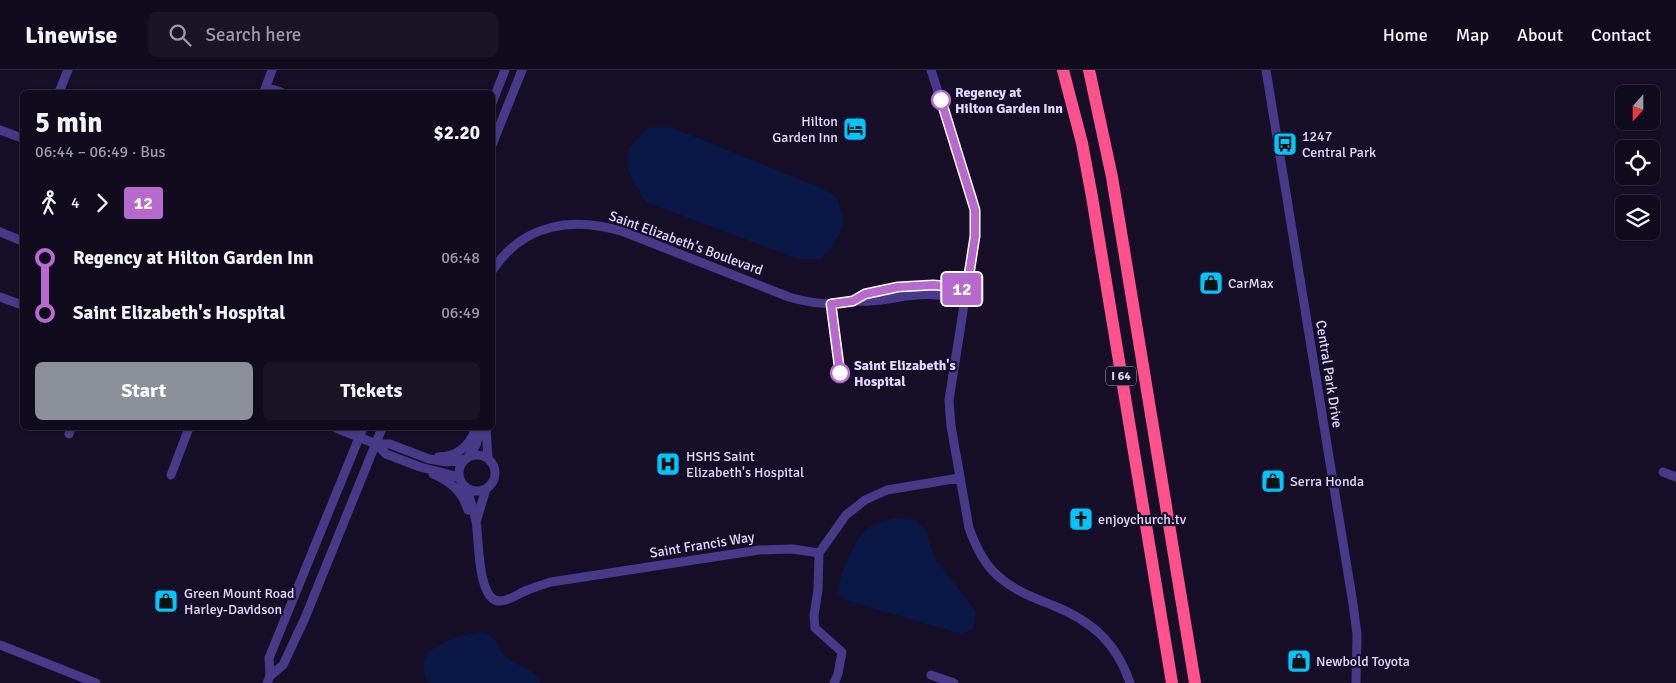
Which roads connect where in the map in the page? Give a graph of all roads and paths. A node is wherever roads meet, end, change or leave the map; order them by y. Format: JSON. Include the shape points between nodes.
{"nodes":[{"id":1,"x":68,"y":70,"type":"edge"},
{"id":2,"x":272,"y":70,"type":"edge"},
{"id":3,"x":506,"y":70,"type":"edge"},
{"id":4,"x":522,"y":70,"type":"edge"},
{"id":5,"x":932,"y":70,"type":"edge"},
{"id":6,"x":1063,"y":70,"type":"edge"},
{"id":7,"x":1089,"y":70,"type":"edge"},
{"id":8,"x":1266,"y":70,"type":"edge"},
{"id":9,"x":60,"y":90,"type":"edge"},
{"id":10,"x":265,"y":90,"type":"edge"},
{"id":11,"x":495,"y":96,"type":"edge"},
{"id":12,"x":0,"y":130,"type":"edge"},
{"id":13,"x":20,"y":137,"type":"edge"},
{"id":14,"x":495,"y":138,"type":"edge"},
{"id":15,"x":0,"y":232,"type":"edge"},
{"id":16,"x":20,"y":240,"type":"edge"},
{"id":17,"x":495,"y":267,"type":"edge"},
{"id":18,"x":966,"y":294,"type":"junction"},
{"id":19,"x":0,"y":297,"type":"edge"},
{"id":20,"x":20,"y":304,"type":"edge"},
{"id":21,"x":188,"y":430,"type":"edge"},
{"id":22,"x":341,"y":430,"type":"edge"},
{"id":23,"x":362,"y":430,"type":"edge"},
{"id":24,"x":381,"y":430,"type":"edge"},
{"id":25,"x":475,"y":430,"type":"edge"},
{"id":26,"x":480,"y":430,"type":"edge"},
{"id":27,"x":486,"y":430,"type":"edge"},
{"id":28,"x":360,"y":437,"type":"junction"},
{"id":29,"x":376,"y":444,"type":"junction"},
{"id":30,"x":466,"y":458,"type":"junction"},
{"id":31,"x":429,"y":459,"type":"junction"},
{"id":32,"x":488,"y":459,"type":"junction"},
{"id":33,"x":427,"y":470,"type":"junction"},
{"id":34,"x":1663,"y":472,"type":"dead end"},
{"id":35,"x":171,"y":475,"type":"dead end"},
{"id":36,"x":1676,"y":477,"type":"edge"},
{"id":37,"x":459,"y":478,"type":"junction"},
{"id":38,"x":959,"y":478,"type":"junction"},
{"id":39,"x":466,"y":488,"type":"junction"},
{"id":40,"x":486,"y":490,"type":"junction"},
{"id":41,"x":476,"y":523,"type":"junction"},
{"id":42,"x":476,"y":534,"type":"junction"},
{"id":43,"x":820,"y":553,"type":"junction"},
{"id":44,"x":0,"y":645,"type":"edge"},
{"id":45,"x":930,"y":675,"type":"dead end"},
{"id":46,"x":269,"y":679,"type":"edge"},
{"id":47,"x":96,"y":683,"type":"edge"},
{"id":48,"x":834,"y":683,"type":"edge"},
{"id":49,"x":954,"y":683,"type":"edge"},
{"id":50,"x":1130,"y":683,"type":"edge"},
{"id":51,"x":1172,"y":683,"type":"edge"},
{"id":52,"x":1195,"y":683,"type":"edge"},
{"id":53,"x":1356,"y":683,"type":"edge"}],
"edges":[{"from":1,"to":9,"type":"street"},
{"from":2,"to":10,"type":"street"},
{"from":3,"to":11,"type":"street"},
{"from":4,"to":14,"type":"street"},
{"from":5,"to":18,"type":"street","via":[[975,210],[975,236]]},
{"from":6,"to":51,"type":"highway","number":"I 64","via":[[1092,197]]},
{"from":7,"to":52,"type":"highway","number":"I 64","via":[[1115,196]]},
{"from":8,"to":53,"type":"street","name":"Central Park Drive","via":[[1353,604],[1357,634]]},
{"from":12,"to":13,"type":"street"},
{"from":15,"to":16,"type":"street"},
{"from":17,"to":18,"type":"street","name":"Saint Elizabeth's Boulevard","via":[[528,237],[555,226],[580,223],[610,227],[804,301],[831,304],[853,301],[865,294],[919,285],[957,287]]},
{"from":18,"to":38,"type":"street","via":[[949,400]]},
{"from":19,"to":20,"type":"street"},
{"from":21,"to":35,"type":"street"},
{"from":22,"to":28,"type":"street"},
{"from":23,"to":28,"type":"street"},
{"from":24,"to":29,"type":"street"},
{"from":25,"to":31,"type":"street","via":[[470,442],[457,453]]},
{"from":26,"to":30,"type":"street","via":[[476,445]]},
{"from":27,"to":32,"type":"street"},
{"from":28,"to":29,"type":"street"},
{"from":28,"to":46,"type":"street","via":[[269,658]]},
{"from":29,"to":31,"type":"street","via":[[390,444]]},
{"from":29,"to":33,"type":"street","via":[[386,454]]},
{"from":29,"to":46,"type":"street","via":[[305,618],[283,665]]},
{"from":30,"to":31,"type":"street","via":[[447,462]]},
{"from":30,"to":32,"type":"street","via":[[476,455]]},
{"from":30,"to":37,"type":"street","via":[[460,466]]},
{"from":32,"to":40,"type":"street","via":[[495,473]]},
{"from":33,"to":37,"type":"street"},
{"from":33,"to":42,"type":"street","name":"Saint Francis Way","via":[[457,488],[466,502]]},
{"from":34,"to":36,"type":"street"},
{"from":37,"to":39,"type":"street"},
{"from":38,"to":43,"type":"street","via":[[887,490],[865,500],[846,515]]},
{"from":38,"to":50,"type":"street","via":[[969,528],[985,561],[998,576],[1016,588],[1080,617],[1093,627],[1108,640]]},
{"from":39,"to":40,"type":"street","via":[[478,492]]},
{"from":39,"to":41,"type":"street","name":"Saint Francis Way"},
{"from":40,"to":41,"type":"street","name":"Saint Francis Way"},
{"from":41,"to":42,"type":"street","name":"Saint Francis Way"},
{"from":42,"to":43,"type":"street","name":"Saint Francis Way","via":[[485,586],[494,600],[502,601],[551,582],[760,550],[793,549]]},
{"from":43,"to":48,"type":"street","via":[[815,628],[842,652]]},
{"from":44,"to":47,"type":"street"},
{"from":45,"to":49,"type":"street"}]}
